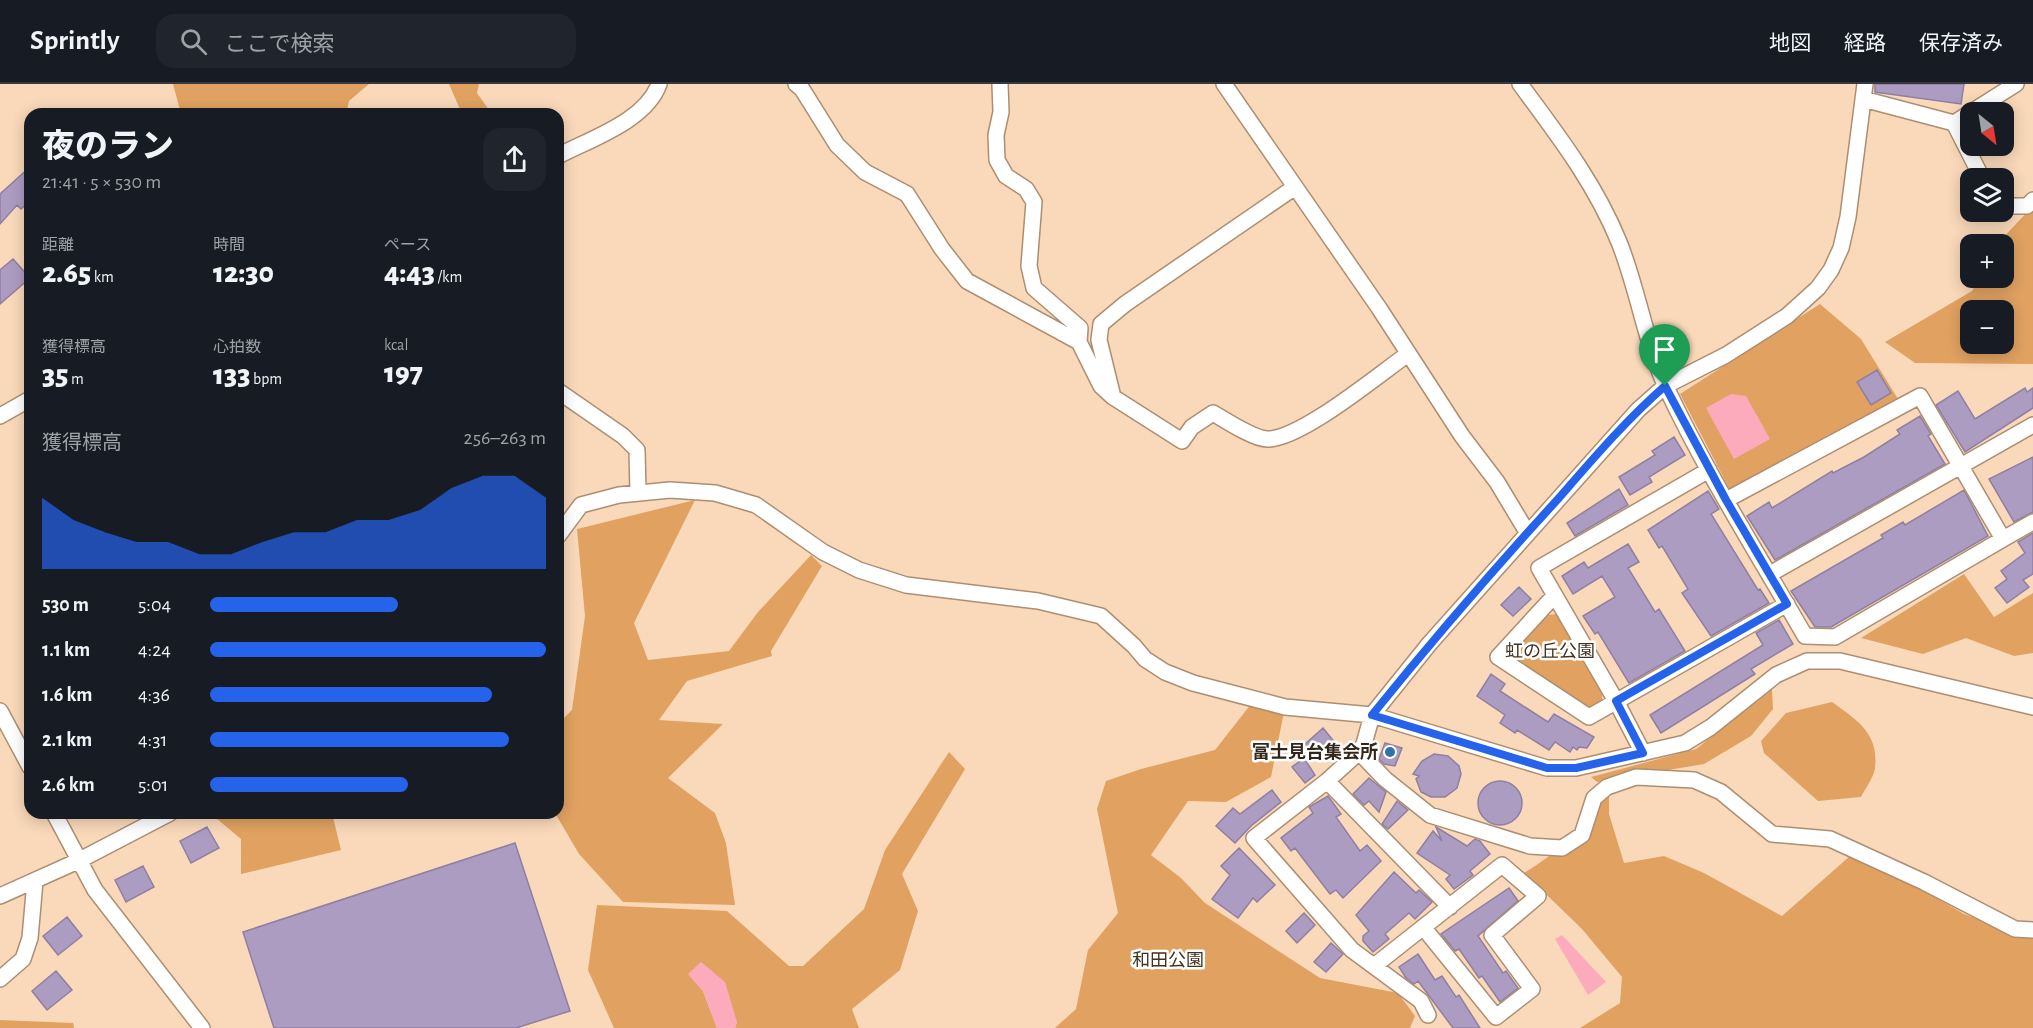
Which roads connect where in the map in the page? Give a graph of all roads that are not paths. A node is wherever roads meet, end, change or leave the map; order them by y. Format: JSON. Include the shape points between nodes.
{"nodes":[{"id":1,"x":659,"y":84,"type":"edge"},
{"id":2,"x":796,"y":84,"type":"edge"},
{"id":3,"x":1000,"y":84,"type":"edge"},
{"id":4,"x":1224,"y":84,"type":"edge"},
{"id":5,"x":2016,"y":84,"type":"edge"},
{"id":6,"x":1522,"y":86,"type":"edge"},
{"id":7,"x":1864,"y":92,"type":"edge"},
{"id":8,"x":1954,"y":123,"type":"junction"},
{"id":9,"x":564,"y":153,"type":"edge"},
{"id":10,"x":1977,"y":168,"type":"edge"},
{"id":11,"x":1295,"y":187,"type":"junction"},
{"id":12,"x":2033,"y":200,"type":"edge"},
{"id":13,"x":2014,"y":206,"type":"edge"},
{"id":14,"x":1079,"y":342,"type":"junction"},
{"id":15,"x":1408,"y":354,"type":"junction"},
{"id":16,"x":1665,"y":386,"type":"junction"},
{"id":17,"x":564,"y":395,"type":"edge"},
{"id":18,"x":1113,"y":397,"type":"junction"},
{"id":19,"x":24,"y":402,"type":"edge"},
{"id":20,"x":0,"y":416,"type":"edge"},
{"id":21,"x":2033,"y":425,"type":"edge"},
{"id":22,"x":1960,"y":465,"type":"junction"},
{"id":23,"x":1709,"y":470,"type":"junction"},
{"id":24,"x":638,"y":493,"type":"junction"},
{"id":25,"x":1726,"y":500,"type":"junction"},
{"id":26,"x":2033,"y":522,"type":"edge"},
{"id":27,"x":564,"y":528,"type":"edge"},
{"id":28,"x":1527,"y":532,"type":"junction"},
{"id":29,"x":2003,"y":539,"type":"junction"},
{"id":30,"x":1770,"y":574,"type":"junction"},
{"id":31,"x":1554,"y":596,"type":"junction"},
{"id":32,"x":1787,"y":604,"type":"junction"},
{"id":33,"x":1616,"y":701,"type":"junction"},
{"id":34,"x":2033,"y":707,"type":"edge"},
{"id":35,"x":0,"y":711,"type":"edge"},
{"id":36,"x":1372,"y":715,"type":"junction"},
{"id":37,"x":1359,"y":752,"type":"junction"},
{"id":38,"x":1643,"y":753,"type":"junction"},
{"id":39,"x":24,"y":757,"type":"edge"},
{"id":40,"x":1327,"y":781,"type":"junction"},
{"id":41,"x":57,"y":819,"type":"edge"},
{"id":42,"x":158,"y":819,"type":"edge"},
{"id":43,"x":78,"y":861,"type":"junction"},
{"id":44,"x":35,"y":881,"type":"junction"},
{"id":45,"x":0,"y":896,"type":"edge"},
{"id":46,"x":1450,"y":907,"type":"junction"},
{"id":47,"x":1424,"y":927,"type":"junction"},
{"id":48,"x":2033,"y":930,"type":"edge"},
{"id":49,"x":1374,"y":966,"type":"junction"},
{"id":50,"x":0,"y":979,"type":"edge"},
{"id":51,"x":1428,"y":1015,"type":"dead end"},
{"id":52,"x":202,"y":1028,"type":"edge"}],
"edges":[{"from":1,"to":9,"type":"street","via":[[656,93],[634,116]]},
{"from":2,"to":14,"type":"street","via":[[837,145],[865,172],[907,194],[967,281]]},
{"from":3,"to":14,"type":"street","via":[[997,160],[1006,176],[1026,189],[1034,202],[1029,266],[1034,288],[1080,328]]},
{"from":4,"to":11,"type":"street"},
{"from":5,"to":8,"type":"street"},
{"from":6,"to":16,"type":"street","via":[[1594,189],[1613,228]]},
{"from":7,"to":8,"type":"street"},
{"from":7,"to":16,"type":"street","via":[[1848,217],[1831,270],[1818,288],[1787,316],[1726,355]]},
{"from":8,"to":10,"type":"street"},
{"from":11,"to":15,"type":"street"},
{"from":11,"to":18,"type":"street","via":[[1101,324],[1099,340]]},
{"from":12,"to":13,"type":"street","via":[[2027,206]]},
{"from":14,"to":18,"type":"street","via":[[1101,386]]},
{"from":15,"to":18,"type":"street","via":[[1283,438],[1264,440],[1213,413],[1192,427],[1182,441]]},
{"from":15,"to":28,"type":"street"},
{"from":16,"to":23,"type":"street"},
{"from":16,"to":28,"type":"street","via":[[1638,410]]},
{"from":17,"to":24,"type":"street","via":[[637,450]]},
{"from":19,"to":20,"type":"street"},
{"from":21,"to":22,"type":"street"},
{"from":22,"to":25,"type":"street","via":[[1920,396]]},
{"from":22,"to":29,"type":"street"},
{"from":22,"to":30,"type":"street"},
{"from":23,"to":25,"type":"street"},
{"from":23,"to":31,"type":"street","via":[[1539,568]]},
{"from":24,"to":27,"type":"street","via":[[581,505]]},
{"from":24,"to":36,"type":"street","via":[[715,493],[756,505],[823,552],[859,570],[906,585],[1074,608],[1101,616],[1145,659],[1193,683],[1285,707]]},
{"from":25,"to":30,"type":"street"},
{"from":26,"to":29,"type":"street"},
{"from":28,"to":36,"type":"street"},
{"from":29,"to":32,"type":"street","via":[[1835,637],[1805,636]]},
{"from":30,"to":32,"type":"street"},
{"from":31,"to":33,"type":"street"},
{"from":31,"to":33,"type":"street","via":[[1498,657],[1589,717]]},
{"from":32,"to":33,"type":"street"},
{"from":33,"to":38,"type":"street"},
{"from":34,"to":38,"type":"street","via":[[1840,661],[1807,661],[1776,675],[1685,743]]},
{"from":35,"to":39,"type":"street"},
{"from":36,"to":37,"type":"street"},
{"from":36,"to":38,"type":"street","via":[[1547,768],[1576,768]]},
{"from":37,"to":40,"type":"street"},
{"from":37,"to":48,"type":"street","via":[[1430,815],[1530,846],[1562,848],[1582,835],[1594,798],[1607,787],[1636,777],[1694,780],[1722,792],[1772,834],[1830,839],[2015,929]]},
{"from":40,"to":46,"type":"street"},
{"from":40,"to":49,"type":"street","via":[[1254,838],[1352,950]]},
{"from":41,"to":43,"type":"street"},
{"from":42,"to":43,"type":"street"},
{"from":43,"to":44,"type":"street"},
{"from":43,"to":52,"type":"street","via":[[95,890]]},
{"from":44,"to":45,"type":"street"},
{"from":44,"to":50,"type":"street","via":[[30,938],[23,959]]},
{"from":46,"to":47,"type":"street"},
{"from":46,"to":47,"type":"street","via":[[1502,864],[1538,896],[1492,935],[1532,989],[1496,1017]]},
{"from":47,"to":49,"type":"street"},
{"from":49,"to":51,"type":"street","via":[[1421,1001]]}]}
